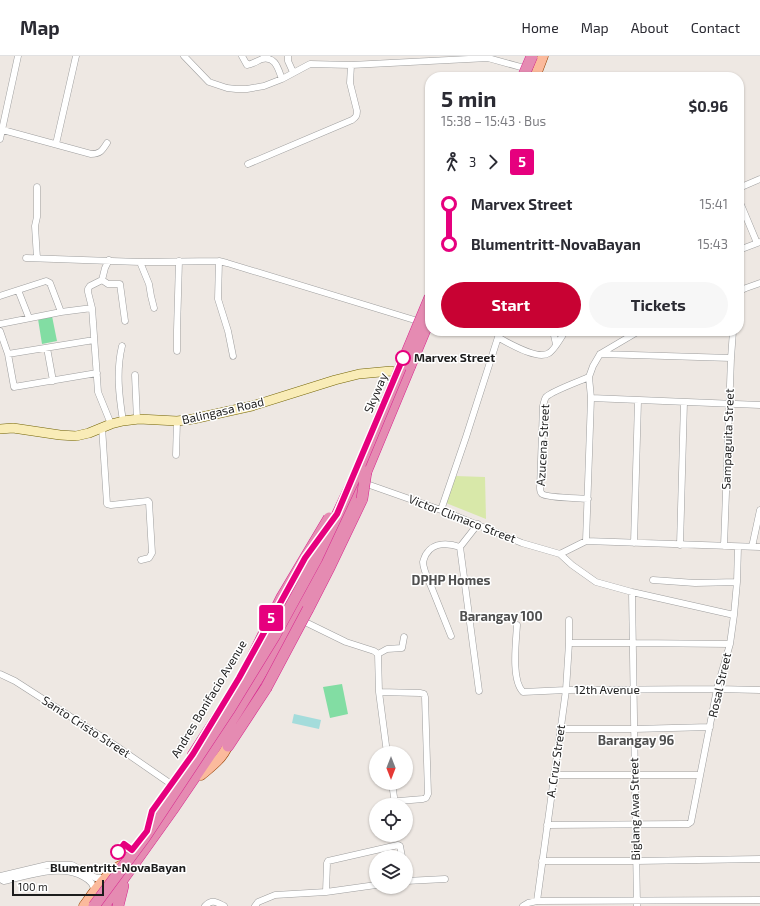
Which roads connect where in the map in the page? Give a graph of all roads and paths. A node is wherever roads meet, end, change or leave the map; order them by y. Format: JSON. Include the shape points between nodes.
{"nodes":[{"id":1,"x":18,"y":56,"type":"edge"},
{"id":2,"x":76,"y":56,"type":"edge"},
{"id":3,"x":184,"y":56,"type":"edge"},
{"id":4,"x":242,"y":56,"type":"edge"},
{"id":5,"x":288,"y":56,"type":"edge"},
{"id":6,"x":309,"y":56,"type":"edge"},
{"id":7,"x":528,"y":56,"type":"edge"},
{"id":8,"x":532,"y":56,"type":"edge"},
{"id":9,"x":540,"y":56,"type":"edge"},
{"id":10,"x":543,"y":56,"type":"edge"},
{"id":11,"x":457,"y":58,"type":"edge"},
{"id":12,"x":310,"y":64,"type":"junction"},
{"id":13,"x":350,"y":65,"type":"junction"},
{"id":14,"x":293,"y":72,"type":"junction"},
{"id":15,"x":518,"y":72,"type":"edge"},
{"id":16,"x":523,"y":72,"type":"edge"},
{"id":17,"x":523,"y":72,"type":"edge"},
{"id":18,"x":535,"y":72,"type":"edge"},
{"id":19,"x":535,"y":72,"type":"edge"},
{"id":20,"x":282,"y":79,"type":"junction"},
{"id":21,"x":2,"y":130,"type":"junction"},
{"id":22,"x":0,"y":139,"type":"edge"},
{"id":23,"x":107,"y":143,"type":"dead end"},
{"id":24,"x":56,"y":144,"type":"junction"},
{"id":25,"x":248,"y":164,"type":"dead end"},
{"id":26,"x":760,"y":179,"type":"edge"},
{"id":27,"x":744,"y":186,"type":"edge"},
{"id":28,"x":37,"y":187,"type":"dead end"},
{"id":29,"x":744,"y":211,"type":"edge"},
{"id":30,"x":758,"y":242,"type":"edge"},
{"id":31,"x":744,"y":248,"type":"edge"},
{"id":32,"x":26,"y":258,"type":"dead end"},
{"id":33,"x":37,"y":258,"type":"junction"},
{"id":34,"x":109,"y":260,"type":"junction"},
{"id":35,"x":179,"y":261,"type":"junction"},
{"id":36,"x":219,"y":261,"type":"junction"},
{"id":37,"x":140,"y":262,"type":"junction"},
{"id":38,"x":102,"y":280,"type":"junction"},
{"id":39,"x":760,"y":283,"type":"edge"},
{"id":40,"x":744,"y":289,"type":"edge"},
{"id":41,"x":18,"y":290,"type":"junction"},
{"id":42,"x":0,"y":296,"type":"edge"},
{"id":43,"x":92,"y":308,"type":"junction"},
{"id":44,"x":154,"y":308,"type":"dead end"},
{"id":45,"x":425,"y":308,"type":"edge"},
{"id":46,"x":425,"y":309,"type":"edge"},
{"id":47,"x":61,"y":312,"type":"junction"},
{"id":48,"x":29,"y":318,"type":"junction"},
{"id":49,"x":125,"y":321,"type":"dead end"},
{"id":50,"x":419,"y":322,"type":"junction"},
{"id":51,"x":0,"y":324,"type":"edge"},
{"id":52,"x":425,"y":324,"type":"edge"},
{"id":53,"x":425,"y":330,"type":"edge"},
{"id":54,"x":0,"y":331,"type":"edge"},
{"id":55,"x":426,"y":336,"type":"edge"},
{"id":56,"x":499,"y":336,"type":"edge"},
{"id":57,"x":503,"y":336,"type":"edge"},
{"id":58,"x":554,"y":336,"type":"edge"},
{"id":59,"x":562,"y":336,"type":"edge"},
{"id":60,"x":631,"y":336,"type":"edge"},
{"id":61,"x":733,"y":336,"type":"edge"},
{"id":62,"x":94,"y":340,"type":"junction"},
{"id":63,"x":556,"y":344,"type":"junction"},
{"id":64,"x":122,"y":346,"type":"dead end"},
{"id":65,"x":47,"y":348,"type":"junction"},
{"id":66,"x":177,"y":351,"type":"dead end"},
{"id":67,"x":8,"y":354,"type":"junction"},
{"id":68,"x":600,"y":354,"type":"junction"},
{"id":69,"x":233,"y":356,"type":"dead end"},
{"id":70,"x":731,"y":358,"type":"junction"},
{"id":71,"x":97,"y":373,"type":"junction"},
{"id":72,"x":397,"y":373,"type":"junction"},
{"id":73,"x":135,"y":375,"type":"dead end"},
{"id":74,"x":589,"y":377,"type":"junction"},
{"id":75,"x":53,"y":381,"type":"junction"},
{"id":76,"x":591,"y":398,"type":"junction"},
{"id":77,"x":638,"y":401,"type":"junction"},
{"id":78,"x":684,"y":402,"type":"junction"},
{"id":79,"x":729,"y":404,"type":"junction"},
{"id":80,"x":760,"y":406,"type":"edge"},
{"id":81,"x":137,"y":420,"type":"junction"},
{"id":82,"x":122,"y":421,"type":"junction"},
{"id":83,"x":177,"y":421,"type":"junction"},
{"id":84,"x":106,"y":426,"type":"junction"},
{"id":85,"x":0,"y":429,"type":"edge"},
{"id":86,"x":176,"y":455,"type":"dead end"},
{"id":87,"x":366,"y":472,"type":"junction"},
{"id":88,"x":359,"y":480,"type":"junction"},
{"id":89,"x":588,"y":499,"type":"junction"},
{"id":90,"x":441,"y":510,"type":"junction"},
{"id":91,"x":760,"y":510,"type":"edge"},
{"id":92,"x":337,"y":514,"type":"junction"},
{"id":93,"x":478,"y":524,"type":"junction"},
{"id":94,"x":586,"y":541,"type":"junction"},
{"id":95,"x":634,"y":543,"type":"junction"},
{"id":96,"x":680,"y":545,"type":"junction"},
{"id":97,"x":724,"y":546,"type":"junction"},
{"id":98,"x":460,"y":547,"type":"junction"},
{"id":99,"x":738,"y":547,"type":"junction"},
{"id":100,"x":752,"y":547,"type":"junction"},
{"id":101,"x":760,"y":547,"type":"edge"},
{"id":102,"x":560,"y":554,"type":"junction"},
{"id":103,"x":141,"y":560,"type":"dead end"},
{"id":104,"x":653,"y":580,"type":"dead end"},
{"id":105,"x":737,"y":582,"type":"junction"},
{"id":106,"x":632,"y":592,"type":"junction"},
{"id":107,"x":734,"y":615,"type":"junction"},
{"id":108,"x":295,"y":617,"type":"junction"},
{"id":109,"x":568,"y":620,"type":"dead end"},
{"id":110,"x":517,"y":625,"type":"dead end"},
{"id":111,"x":451,"y":636,"type":"dead end"},
{"id":112,"x":404,"y":637,"type":"dead end"},
{"id":113,"x":569,"y":643,"type":"junction"},
{"id":114,"x":633,"y":643,"type":"junction"},
{"id":115,"x":730,"y":644,"type":"junction"},
{"id":116,"x":378,"y":654,"type":"junction"},
{"id":117,"x":0,"y":674,"type":"edge"},
{"id":118,"x":566,"y":690,"type":"junction"},
{"id":119,"x":634,"y":690,"type":"junction"},
{"id":120,"x":717,"y":690,"type":"junction"},
{"id":121,"x":760,"y":690,"type":"edge"},
{"id":122,"x":479,"y":691,"type":"dead end"},
{"id":123,"x":379,"y":692,"type":"junction"},
{"id":124,"x":232,"y":726,"type":"junction"},
{"id":125,"x":710,"y":726,"type":"junction"},
{"id":126,"x":560,"y":729,"type":"junction"},
{"id":127,"x":634,"y":729,"type":"junction"},
{"id":128,"x":228,"y":746,"type":"junction"},
{"id":129,"x":387,"y":746,"type":"edge"},
{"id":130,"x":193,"y":754,"type":"junction"},
{"id":131,"x":201,"y":775,"type":"junction"},
{"id":132,"x":554,"y":775,"type":"junction"},
{"id":133,"x":635,"y":775,"type":"junction"},
{"id":134,"x":700,"y":776,"type":"junction"},
{"id":135,"x":185,"y":777,"type":"junction"},
{"id":136,"x":171,"y":784,"type":"junction"},
{"id":137,"x":393,"y":790,"type":"edge"},
{"id":138,"x":636,"y":824,"type":"junction"},
{"id":139,"x":547,"y":825,"type":"junction"},
{"id":140,"x":147,"y":831,"type":"junction"},
{"id":141,"x":376,"y":850,"type":"edge"},
{"id":142,"x":401,"y":850,"type":"edge"},
{"id":143,"x":369,"y":852,"type":"edge"},
{"id":144,"x":760,"y":859,"type":"edge"},
{"id":145,"x":636,"y":861,"type":"junction"},
{"id":146,"x":542,"y":862,"type":"junction"},
{"id":147,"x":120,"y":866,"type":"junction"},
{"id":148,"x":0,"y":876,"type":"edge"},
{"id":149,"x":106,"y":878,"type":"junction"},
{"id":150,"x":0,"y":879,"type":"edge"},
{"id":151,"x":445,"y":879,"type":"dead end"},
{"id":152,"x":413,"y":880,"type":"edge"},
{"id":153,"x":123,"y":886,"type":"junction"},
{"id":154,"x":369,"y":886,"type":"edge"},
{"id":155,"x":326,"y":892,"type":"junction"},
{"id":156,"x":94,"y":893,"type":"junction"},
{"id":157,"x":760,"y":900,"type":"edge"},
{"id":158,"x":537,"y":901,"type":"junction"},
{"id":159,"x":637,"y":904,"type":"edge"},
{"id":160,"x":89,"y":906,"type":"edge"},
{"id":161,"x":104,"y":906,"type":"edge"},
{"id":162,"x":108,"y":906,"type":"edge"},
{"id":163,"x":118,"y":906,"type":"edge"},
{"id":164,"x":205,"y":906,"type":"edge"},
{"id":165,"x":224,"y":906,"type":"edge"},
{"id":166,"x":255,"y":906,"type":"edge"},
{"id":167,"x":523,"y":906,"type":"edge"}],
"edges":[{"from":1,"to":21,"type":"street"},
{"from":2,"to":24,"type":"street"},
{"from":3,"to":20,"type":"street","via":[[209,82],[227,88],[256,88]]},
{"from":4,"to":20,"type":"street","via":[[247,65],[271,58],[276,63]]},
{"from":5,"to":14,"type":"street"},
{"from":6,"to":12,"type":"street"},
{"from":7,"to":16,"type":"main road"},
{"from":8,"to":17,"type":"highway","bridge":true},
{"from":9,"to":18,"type":"highway"},
{"from":10,"to":19,"type":"main road"},
{"from":11,"to":13,"type":"street"},
{"from":11,"to":15,"type":"street","via":[[492,58]]},
{"from":12,"to":13,"type":"street"},
{"from":12,"to":14,"type":"street"},
{"from":13,"to":25,"type":"street","via":[[350,83],[357,111],[355,118]]},
{"from":14,"to":20,"type":"street"},
{"from":21,"to":22,"type":"street"},
{"from":21,"to":24,"type":"street"},
{"from":23,"to":24,"type":"street","via":[[98,154]]},
{"from":26,"to":27,"type":"street"},
{"from":28,"to":33,"type":"street"},
{"from":29,"to":30,"type":"street"},
{"from":30,"to":31,"type":"street"},
{"from":32,"to":33,"type":"street"},
{"from":33,"to":34,"type":"street"},
{"from":34,"to":37,"type":"street"},
{"from":34,"to":38,"type":"street"},
{"from":35,"to":36,"type":"street"},
{"from":35,"to":37,"type":"street"},
{"from":35,"to":66,"type":"street"},
{"from":36,"to":50,"type":"street"},
{"from":36,"to":69,"type":"street","via":[[218,299]]},
{"from":37,"to":44,"type":"street","via":[[149,284]]},
{"from":38,"to":43,"type":"street","via":[[88,289]]},
{"from":38,"to":49,"type":"street","via":[[108,284],[120,284]]},
{"from":39,"to":40,"type":"street"},
{"from":41,"to":42,"type":"street"},
{"from":41,"to":47,"type":"street","via":[[46,281],[50,283]]},
{"from":41,"to":48,"type":"street"},
{"from":43,"to":47,"type":"street"},
{"from":43,"to":62,"type":"street"},
{"from":45,"to":50,"type":"main road","name":"Andres Bonifacio Avenue"},
{"from":46,"to":88,"type":"highway","name":"Skyway","bridge":true},
{"from":47,"to":48,"type":"street"},
{"from":48,"to":51,"type":"street"},
{"from":50,"to":52,"type":"street"},
{"from":50,"to":72,"type":"main road","name":"Andres Bonifacio Avenue"},
{"from":53,"to":87,"type":"highway","name":"Skyway","bridge":true},
{"from":54,"to":67,"type":"street"},
{"from":55,"to":88,"type":"main road","via":[[399,401]]},
{"from":56,"to":90,"type":"street"},
{"from":57,"to":63,"type":"street","via":[[524,351],[536,354],[547,355]]},
{"from":58,"to":63,"type":"street"},
{"from":59,"to":63,"type":"street"},
{"from":60,"to":68,"type":"street"},
{"from":61,"to":70,"type":"street","name":"Sampaguita Street"},
{"from":62,"to":65,"type":"street"},
{"from":62,"to":71,"type":"street"},
{"from":64,"to":82,"type":"street","via":[[118,373]]},
{"from":65,"to":67,"type":"street"},
{"from":65,"to":75,"type":"street"},
{"from":67,"to":75,"type":"street","via":[[14,387]]},
{"from":68,"to":70,"type":"street"},
{"from":68,"to":74,"type":"street"},
{"from":70,"to":79,"type":"street","name":"Sampaguita Street"},
{"from":71,"to":75,"type":"street"},
{"from":71,"to":84,"type":"street","via":[[98,392]]},
{"from":72,"to":83,"type":"street","name":"Balingasa Road","via":[[391,371],[359,374],[252,406]]},
{"from":72,"to":92,"type":"main road","name":"Andres Bonifacio Avenue"},
{"from":73,"to":81,"type":"street"},
{"from":74,"to":76,"type":"street"},
{"from":74,"to":89,"type":"street","name":"Azucena Street","via":[[553,392],[544,401],[540,488],[545,495]]},
{"from":76,"to":77,"type":"street"},
{"from":76,"to":89,"type":"street"},
{"from":77,"to":78,"type":"street"},
{"from":77,"to":95,"type":"street"},
{"from":78,"to":79,"type":"street"},
{"from":78,"to":96,"type":"street"},
{"from":79,"to":80,"type":"street"},
{"from":79,"to":97,"type":"street","name":"Sampaguita Street"},
{"from":81,"to":82,"type":"street","name":"Balingasa Road"},
{"from":81,"to":83,"type":"street","name":"Balingasa Road"},
{"from":82,"to":84,"type":"street","name":"Balingasa Road"},
{"from":83,"to":86,"type":"street"},
{"from":84,"to":85,"type":"street","name":"Balingasa Road","via":[[76,436],[60,436],[13,428]]},
{"from":84,"to":103,"type":"street","via":[[107,504],[149,502],[152,553],[149,558]]},
{"from":87,"to":128,"type":"highway","bridge":true,"via":[[362,499],[311,603],[266,688]]},
{"from":87,"to":161,"type":"highway","name":"Skyway","via":[[265,667],[188,788]]},
{"from":88,"to":90,"type":"street","name":"Victor Climaco Street"},
{"from":88,"to":108,"type":"main road"},
{"from":88,"to":130,"type":"highway","bridge":true,"via":[[318,535],[282,597],[256,652]]},
{"from":88,"to":135,"type":"highway","name":"Skyway","bridge":true,"via":[[275,635]]},
{"from":89,"to":94,"type":"street"},
{"from":90,"to":93,"type":"street","name":"Victor Climaco Street"},
{"from":91,"to":100,"type":"street"},
{"from":92,"to":130,"type":"street","name":"Andres Bonifacio Avenue","via":[[305,558],[239,678]]},
{"from":92,"to":135,"type":"main road","name":"Andres Bonifacio Avenue","via":[[287,612]]},
{"from":93,"to":98,"type":"street"},
{"from":93,"to":102,"type":"street","name":"Victor Climaco Street"},
{"from":94,"to":95,"type":"street"},
{"from":94,"to":102,"type":"street"},
{"from":95,"to":96,"type":"street"},
{"from":96,"to":97,"type":"street"},
{"from":97,"to":99,"type":"street"},
{"from":98,"to":111,"type":"street","via":[[452,544],[435,546],[429,550],[423,562]]},
{"from":98,"to":122,"type":"street"},
{"from":99,"to":100,"type":"street"},
{"from":99,"to":105,"type":"street","name":"Rosal Street"},
{"from":100,"to":101,"type":"street"},
{"from":102,"to":106,"type":"street","via":[[596,582]]},
{"from":104,"to":105,"type":"street"},
{"from":105,"to":107,"type":"street","name":"Rosal Street"},
{"from":106,"to":107,"type":"street"},
{"from":106,"to":114,"type":"street","name":"Biglang Awa Street"},
{"from":107,"to":115,"type":"street","name":"Rosal Street"},
{"from":108,"to":116,"type":"street","via":[[346,642]]},
{"from":108,"to":124,"type":"main road","via":[[251,699]]},
{"from":109,"to":113,"type":"street","name":"A. Cruz Street"},
{"from":110,"to":118,"type":"street","name":"12th Avenue","via":[[515,665],[521,690],[526,693]]},
{"from":112,"to":116,"type":"street","via":[[402,648],[386,648]]},
{"from":113,"to":114,"type":"street"},
{"from":113,"to":118,"type":"street","name":"A. Cruz Street"},
{"from":114,"to":115,"type":"street"},
{"from":114,"to":119,"type":"street","name":"Biglang Awa Street"},
{"from":115,"to":120,"type":"street","name":"Rosal Street"},
{"from":116,"to":123,"type":"street"},
{"from":117,"to":136,"type":"street","name":"Santo Cristo Street","via":[[15,680]]},
{"from":118,"to":119,"type":"street","name":"12th Avenue"},
{"from":118,"to":126,"type":"street","name":"A. Cruz Street"},
{"from":119,"to":120,"type":"street","name":"12th Avenue"},
{"from":119,"to":127,"type":"street","name":"Biglang Awa Street"},
{"from":120,"to":121,"type":"street","name":"12th Avenue"},
{"from":120,"to":125,"type":"street","name":"Rosal Street"},
{"from":123,"to":129,"type":"street"},
{"from":123,"to":137,"type":"street","via":[[420,693],[424,694],[425,698],[428,794],[423,799],[395,801]]},
{"from":124,"to":128,"type":"main road"},
{"from":124,"to":131,"type":"main road"},
{"from":125,"to":127,"type":"street"},
{"from":125,"to":134,"type":"street","name":"Rosal Street"},
{"from":126,"to":127,"type":"street"},
{"from":126,"to":132,"type":"street","name":"A. Cruz Street"},
{"from":127,"to":133,"type":"street","name":"Biglang Awa Street"},
{"from":128,"to":131,"type":"main road","via":[[220,759]]},
{"from":130,"to":136,"type":"street","name":"Andres Bonifacio Avenue"},
{"from":131,"to":153,"type":"main road"},
{"from":132,"to":133,"type":"street"},
{"from":132,"to":139,"type":"street","name":"A. Cruz Street"},
{"from":133,"to":134,"type":"street"},
{"from":133,"to":138,"type":"street","name":"Biglang Awa Street"},
{"from":134,"to":138,"type":"street","name":"Rosal Street","via":[[688,824]]},
{"from":135,"to":140,"type":"main road","name":"Andres Bonifacio Avenue"},
{"from":135,"to":160,"type":"highway","name":"Skyway","bridge":true,"via":[[146,837]]},
{"from":136,"to":140,"type":"street","name":"Andres Bonifacio Avenue","via":[[152,811]]},
{"from":138,"to":139,"type":"street"},
{"from":138,"to":145,"type":"street","name":"Biglang Awa Street"},
{"from":139,"to":146,"type":"street","name":"A. Cruz Street"},
{"from":140,"to":147,"type":"main road","name":"Andres Bonifacio Avenue"},
{"from":141,"to":142,"type":"street","via":[[398,845]]},
{"from":143,"to":155,"type":"street","via":[[328,861]]},
{"from":144,"to":145,"type":"street"},
{"from":145,"to":146,"type":"street"},
{"from":145,"to":159,"type":"street","name":"Biglang Awa Street"},
{"from":146,"to":158,"type":"street","name":"A. Cruz Street"},
{"from":147,"to":149,"type":"main road","name":"Andres Bonifacio Avenue"},
{"from":147,"to":160,"type":"main road","name":"Andres Bonifacio Avenue","via":[[118,872]]},
{"from":148,"to":149,"type":"street","via":[[47,864],[62,864],[72,865],[96,878]]},
{"from":149,"to":156,"type":"main road","name":"Andres Bonifacio Avenue"},
{"from":150,"to":156,"type":"street","via":[[4,881],[49,871],[73,871],[89,880]]},
{"from":151,"to":152,"type":"street"},
{"from":153,"to":162,"type":"main road"},
{"from":153,"to":163,"type":"highway"},
{"from":154,"to":155,"type":"street"},
{"from":155,"to":166,"type":"street","via":[[275,895],[258,902]]},
{"from":156,"to":160,"type":"main road","name":"Andres Bonifacio Avenue"},
{"from":157,"to":159,"type":"street"},
{"from":158,"to":159,"type":"street"},
{"from":158,"to":167,"type":"street"},
{"from":164,"to":165,"type":"street","via":[[209,902],[214,902]]}]}
